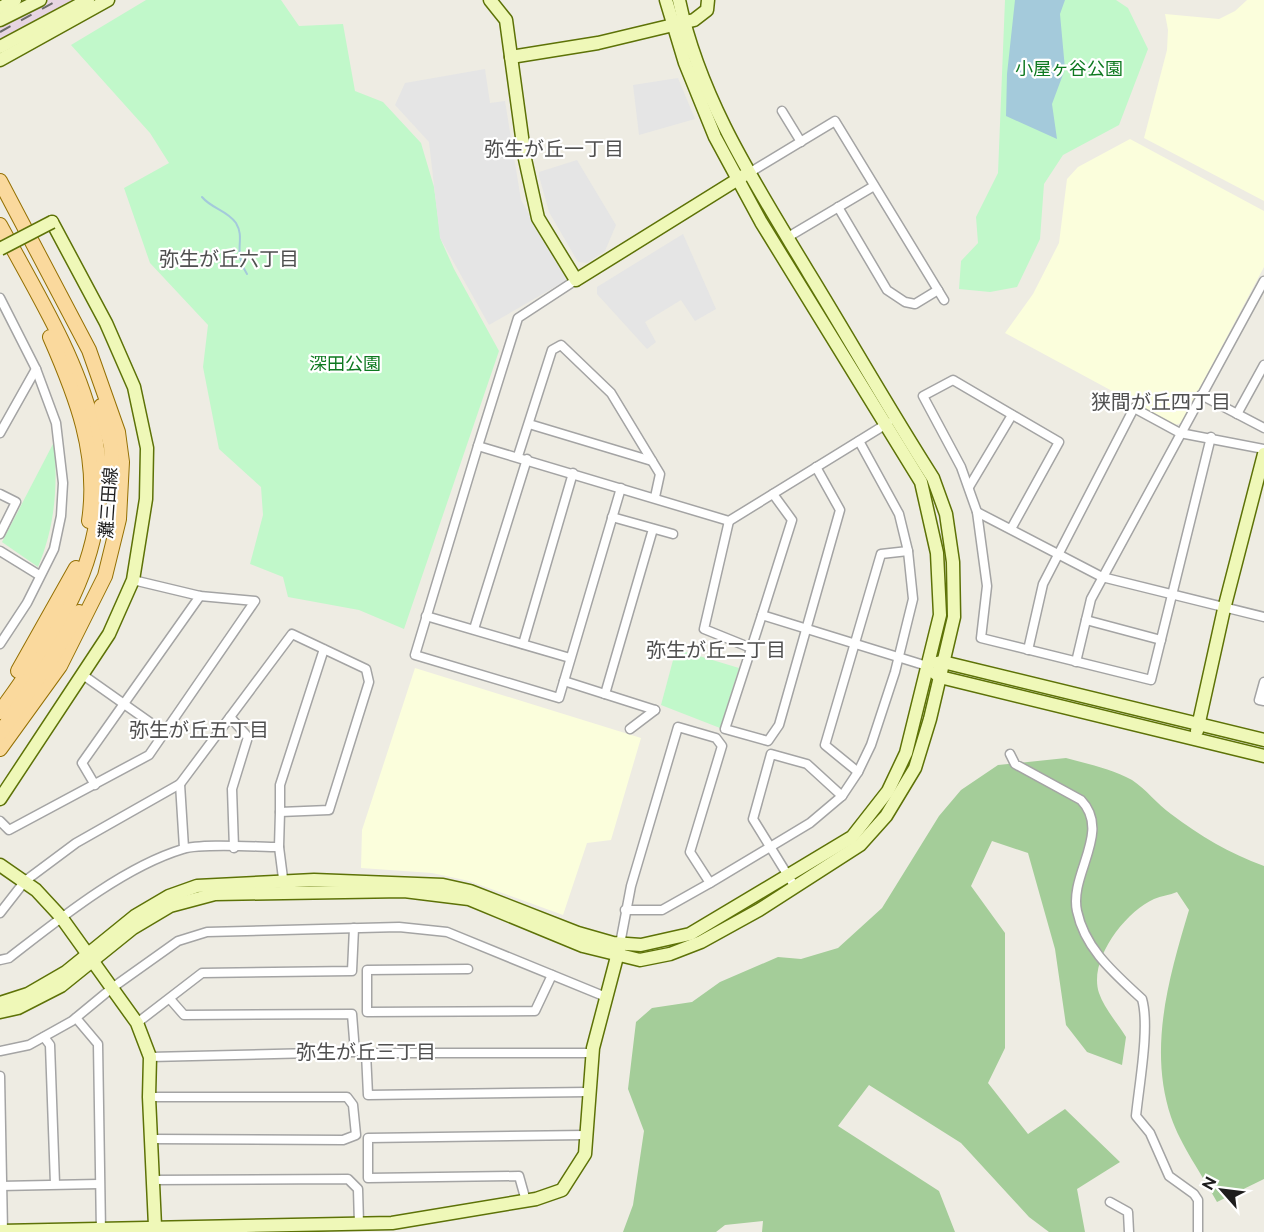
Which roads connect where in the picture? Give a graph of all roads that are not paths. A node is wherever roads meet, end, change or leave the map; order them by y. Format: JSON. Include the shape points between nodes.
{"nodes":[{"id":1,"x":15,"y":0,"type":"edge"},
{"id":2,"x":40,"y":0,"type":"edge"},
{"id":3,"x":88,"y":0,"type":"edge"},
{"id":4,"x":108,"y":0,"type":"edge"},
{"id":5,"x":490,"y":0,"type":"edge"},
{"id":6,"x":666,"y":0,"type":"edge"},
{"id":7,"x":679,"y":0,"type":"edge"},
{"id":8,"x":708,"y":0,"type":"edge"},
{"id":9,"x":0,"y":8,"type":"edge"},
{"id":10,"x":0,"y":20,"type":"edge"},
{"id":11,"x":679,"y":23,"type":"junction"},
{"id":12,"x":0,"y":47,"type":"edge"},
{"id":13,"x":511,"y":57,"type":"junction"},
{"id":14,"x":0,"y":60,"type":"edge"},
{"id":15,"x":782,"y":111,"type":"dead end"},
{"id":16,"x":801,"y":142,"type":"junction"},
{"id":17,"x":749,"y":173,"type":"junction"},
{"id":18,"x":737,"y":179,"type":"junction"},
{"id":19,"x":0,"y":181,"type":"edge"},
{"id":20,"x":874,"y":186,"type":"junction"},
{"id":21,"x":0,"y":198,"type":"edge"},
{"id":22,"x":838,"y":207,"type":"junction"},
{"id":23,"x":0,"y":225,"type":"edge"},
{"id":24,"x":788,"y":237,"type":"junction"},
{"id":25,"x":0,"y":243,"type":"edge"},
{"id":26,"x":0,"y":249,"type":"edge"},
{"id":27,"x":44,"y":262,"type":"junction"},
{"id":28,"x":576,"y":280,"type":"junction"},
{"id":29,"x":1264,"y":281,"type":"edge"},
{"id":30,"x":938,"y":290,"type":"junction"},
{"id":31,"x":0,"y":298,"type":"edge"},
{"id":32,"x":944,"y":300,"type":"dead end"},
{"id":33,"x":34,"y":303,"type":"junction"},
{"id":34,"x":74,"y":337,"type":"junction"},
{"id":35,"x":73,"y":363,"type":"junction"},
{"id":36,"x":1264,"y":365,"type":"edge"},
{"id":37,"x":36,"y":369,"type":"junction"},
{"id":38,"x":1201,"y":395,"type":"junction"},
{"id":39,"x":1237,"y":414,"type":"junction"},
{"id":40,"x":1012,"y":415,"type":"junction"},
{"id":41,"x":894,"y":416,"type":"junction"},
{"id":42,"x":883,"y":422,"type":"junction"},
{"id":43,"x":529,"y":424,"type":"junction"},
{"id":44,"x":1264,"y":428,"type":"edge"},
{"id":45,"x":1180,"y":433,"type":"junction"},
{"id":46,"x":0,"y":434,"type":"edge"},
{"id":47,"x":1211,"y":437,"type":"junction"},
{"id":48,"x":859,"y":441,"type":"junction"},
{"id":49,"x":478,"y":446,"type":"junction"},
{"id":50,"x":1264,"y":449,"type":"edge"},
{"id":51,"x":1264,"y":454,"type":"edge"},
{"id":52,"x":518,"y":456,"type":"junction"},
{"id":53,"x":527,"y":459,"type":"junction"},
{"id":54,"x":653,"y":461,"type":"junction"},
{"id":55,"x":816,"y":467,"type":"junction"},
{"id":56,"x":573,"y":473,"type":"junction"},
{"id":57,"x":969,"y":487,"type":"junction"},
{"id":58,"x":621,"y":488,"type":"junction"},
{"id":59,"x":0,"y":494,"type":"edge"},
{"id":60,"x":773,"y":494,"type":"junction"},
{"id":61,"x":655,"y":497,"type":"junction"},
{"id":62,"x":977,"y":512,"type":"junction"},
{"id":63,"x":612,"y":517,"type":"junction"},
{"id":64,"x":729,"y":521,"type":"junction"},
{"id":65,"x":653,"y":529,"type":"junction"},
{"id":66,"x":1011,"y":530,"type":"junction"},
{"id":67,"x":0,"y":534,"type":"edge"},
{"id":68,"x":672,"y":534,"type":"dead end"},
{"id":69,"x":0,"y":551,"type":"edge"},
{"id":70,"x":908,"y":551,"type":"junction"},
{"id":71,"x":1057,"y":554,"type":"junction"},
{"id":72,"x":39,"y":575,"type":"junction"},
{"id":73,"x":1101,"y":577,"type":"junction"},
{"id":74,"x":133,"y":580,"type":"junction"},
{"id":75,"x":200,"y":596,"type":"junction"},
{"id":76,"x":1172,"y":596,"type":"junction"},
{"id":77,"x":1224,"y":609,"type":"junction"},
{"id":78,"x":762,"y":615,"type":"junction"},
{"id":79,"x":426,"y":616,"type":"junction"},
{"id":80,"x":1264,"y":617,"type":"edge"},
{"id":81,"x":1086,"y":620,"type":"junction"},
{"id":82,"x":806,"y":628,"type":"junction"},
{"id":83,"x":474,"y":629,"type":"junction"},
{"id":84,"x":52,"y":635,"type":"junction"},
{"id":85,"x":1161,"y":640,"type":"junction"},
{"id":86,"x":0,"y":644,"type":"edge"},
{"id":87,"x":523,"y":644,"type":"junction"},
{"id":88,"x":854,"y":644,"type":"junction"},
{"id":89,"x":751,"y":648,"type":"junction"},
{"id":90,"x":324,"y":649,"type":"junction"},
{"id":91,"x":1028,"y":650,"type":"junction"},
{"id":92,"x":898,"y":657,"type":"junction"},
{"id":93,"x":570,"y":658,"type":"junction"},
{"id":94,"x":943,"y":662,"type":"junction"},
{"id":95,"x":1076,"y":662,"type":"junction"},
{"id":96,"x":927,"y":666,"type":"junction"},
{"id":97,"x":83,"y":675,"type":"junction"},
{"id":98,"x":940,"y":677,"type":"junction"},
{"id":99,"x":564,"y":681,"type":"junction"},
{"id":100,"x":1264,"y":682,"type":"edge"},
{"id":101,"x":4,"y":694,"type":"edge"},
{"id":102,"x":605,"y":694,"type":"junction"},
{"id":103,"x":1264,"y":701,"type":"edge"},
{"id":104,"x":124,"y":705,"type":"junction"},
{"id":105,"x":0,"y":712,"type":"edge"},
{"id":106,"x":230,"y":717,"type":"junction"},
{"id":107,"x":1198,"y":725,"type":"junction"},
{"id":108,"x":630,"y":729,"type":"dead end"},
{"id":109,"x":165,"y":733,"type":"junction"},
{"id":110,"x":1196,"y":738,"type":"junction"},
{"id":111,"x":1264,"y":740,"type":"edge"},
{"id":112,"x":1,"y":742,"type":"edge"},
{"id":113,"x":1010,"y":754,"type":"dead end"},
{"id":114,"x":1264,"y":756,"type":"edge"},
{"id":115,"x":858,"y":772,"type":"junction"},
{"id":116,"x":95,"y":784,"type":"junction"},
{"id":117,"x":180,"y":784,"type":"junction"},
{"id":118,"x":842,"y":796,"type":"junction"},
{"id":119,"x":0,"y":799,"type":"edge"},
{"id":120,"x":280,"y":812,"type":"junction"},
{"id":121,"x":0,"y":821,"type":"edge"},
{"id":122,"x":279,"y":847,"type":"junction"},
{"id":123,"x":769,"y":847,"type":"junction"},
{"id":124,"x":184,"y":848,"type":"junction"},
{"id":125,"x":234,"y":848,"type":"junction"},
{"id":126,"x":0,"y":865,"type":"edge"},
{"id":127,"x":25,"y":881,"type":"junction"},
{"id":128,"x":791,"y":882,"type":"junction"},
{"id":129,"x":710,"y":883,"type":"junction"},
{"id":130,"x":284,"y":888,"type":"junction"},
{"id":131,"x":625,"y":910,"type":"junction"},
{"id":132,"x":0,"y":913,"type":"edge"},
{"id":133,"x":61,"y":918,"type":"junction"},
{"id":134,"x":354,"y":928,"type":"junction"},
{"id":135,"x":619,"y":950,"type":"junction"},
{"id":136,"x":90,"y":958,"type":"junction"},
{"id":137,"x":0,"y":960,"type":"edge"},
{"id":138,"x":468,"y":969,"type":"dead end"},
{"id":139,"x":552,"y":975,"type":"junction"},
{"id":140,"x":112,"y":988,"type":"junction"},
{"id":141,"x":606,"y":997,"type":"junction"},
{"id":142,"x":170,"y":999,"type":"junction"},
{"id":143,"x":0,"y":1003,"type":"edge"},
{"id":144,"x":0,"y":1012,"type":"edge"},
{"id":145,"x":76,"y":1018,"type":"junction"},
{"id":146,"x":137,"y":1023,"type":"junction"},
{"id":147,"x":44,"y":1037,"type":"junction"},
{"id":148,"x":0,"y":1051,"type":"edge"},
{"id":149,"x":592,"y":1053,"type":"junction"},
{"id":150,"x":150,"y":1057,"type":"junction"},
{"id":151,"x":0,"y":1076,"type":"edge"},
{"id":152,"x":588,"y":1092,"type":"junction"},
{"id":153,"x":149,"y":1096,"type":"junction"},
{"id":154,"x":1,"y":1099,"type":"edge"},
{"id":155,"x":586,"y":1135,"type":"junction"},
{"id":156,"x":151,"y":1139,"type":"junction"},
{"id":157,"x":152,"y":1180,"type":"junction"},
{"id":158,"x":55,"y":1184,"type":"junction"},
{"id":159,"x":99,"y":1184,"type":"junction"},
{"id":160,"x":1,"y":1186,"type":"edge"},
{"id":161,"x":526,"y":1201,"type":"junction"},
{"id":162,"x":1110,"y":1202,"type":"dead end"},
{"id":163,"x":359,"y":1224,"type":"junction"},
{"id":164,"x":155,"y":1229,"type":"edge"},
{"id":165,"x":204,"y":1229,"type":"edge"},
{"id":166,"x":257,"y":1229,"type":"edge"},
{"id":167,"x":101,"y":1230,"type":"edge"},
{"id":168,"x":2,"y":1231,"type":"edge"},
{"id":169,"x":52,"y":1231,"type":"edge"},
{"id":170,"x":1129,"y":1232,"type":"edge"},
{"id":171,"x":1198,"y":1232,"type":"edge"}],
"edges":[{"from":1,"to":9,"type":"street"},
{"from":2,"to":10,"type":"street"},
{"from":3,"to":12,"type":"street"},
{"from":4,"to":14,"type":"street"},
{"from":5,"to":13,"type":"street","via":[[506,20]]},
{"from":6,"to":11,"type":"street"},
{"from":7,"to":11,"type":"street"},
{"from":8,"to":11,"type":"street","via":[[707,10],[701,16]]},
{"from":11,"to":13,"type":"street","via":[[598,43]]},
{"from":11,"to":17,"type":"street"},
{"from":11,"to":18,"type":"street","via":[[685,63]]},
{"from":13,"to":28,"type":"street","via":[[525,159],[538,218]]},
{"from":15,"to":16,"type":"street"},
{"from":16,"to":17,"type":"street"},
{"from":16,"to":20,"type":"street","via":[[835,121]]},
{"from":17,"to":18,"type":"street"},
{"from":17,"to":24,"type":"street"},
{"from":18,"to":28,"type":"street"},
{"from":18,"to":42,"type":"street"},
{"from":19,"to":27,"type":"main road"},
{"from":20,"to":22,"type":"street"},
{"from":20,"to":30,"type":"street"},
{"from":21,"to":34,"type":"main road","name":"灘三田線"},
{"from":22,"to":24,"type":"street"},
{"from":22,"to":30,"type":"street","via":[[887,290],[915,304]]},
{"from":23,"to":35,"type":"main road","name":"灘三田線"},
{"from":24,"to":41,"type":"street"},
{"from":25,"to":33,"type":"main road"},
{"from":26,"to":74,"type":"street","bridge":true,"via":[[52,222],[106,323],[134,387],[147,458],[146,499]]},
{"from":27,"to":34,"type":"main road"},
{"from":27,"to":112,"type":"main road","via":[[89,350],[118,432],[122,462],[119,519],[105,576],[93,605],[60,666]]},
{"from":28,"to":49,"type":"street","via":[[518,318]]},
{"from":29,"to":38,"type":"street"},
{"from":30,"to":32,"type":"street"},
{"from":31,"to":37,"type":"street"},
{"from":33,"to":35,"type":"main road"},
{"from":33,"to":101,"type":"main road","via":[[76,394],[88,438],[91,496],[86,536],[70,580]]},
{"from":34,"to":112,"type":"main road","name":"灘三田線","via":[[89,369],[111,446],[110,522],[96,575],[83,605]]},
{"from":35,"to":84,"type":"main road","name":"灘三田線","via":[[94,425],[100,462],[100,502],[95,539],[86,565]]},
{"from":36,"to":39,"type":"street"},
{"from":37,"to":46,"type":"street"},
{"from":37,"to":72,"type":"street","via":[[56,423],[63,483],[54,549]]},
{"from":38,"to":39,"type":"street"},
{"from":38,"to":45,"type":"street"},
{"from":39,"to":44,"type":"street"},
{"from":40,"to":57,"type":"street"},
{"from":40,"to":57,"type":"street","via":[[953,380],[923,396],[949,440]]},
{"from":40,"to":66,"type":"street","via":[[1059,442]]},
{"from":41,"to":42,"type":"street"},
{"from":41,"to":94,"type":"street","via":[[933,478],[946,514],[953,562],[954,617]]},
{"from":42,"to":48,"type":"street"},
{"from":42,"to":96,"type":"street","via":[[921,482],[937,553],[940,615]]},
{"from":43,"to":52,"type":"street"},
{"from":43,"to":54,"type":"street"},
{"from":43,"to":54,"type":"street","via":[[552,350],[561,345],[611,393]]},
{"from":45,"to":47,"type":"street"},
{"from":45,"to":71,"type":"street","via":[[1134,408]]},
{"from":45,"to":73,"type":"street"},
{"from":47,"to":50,"type":"street"},
{"from":47,"to":76,"type":"street"},
{"from":48,"to":55,"type":"street"},
{"from":48,"to":70,"type":"street","via":[[899,514]]},
{"from":49,"to":52,"type":"street"},
{"from":49,"to":79,"type":"street"},
{"from":51,"to":77,"type":"street"},
{"from":52,"to":53,"type":"street"},
{"from":53,"to":56,"type":"street"},
{"from":53,"to":83,"type":"street"},
{"from":54,"to":61,"type":"street","via":[[660,474]]},
{"from":55,"to":60,"type":"street"},
{"from":55,"to":82,"type":"street","via":[[840,510]]},
{"from":56,"to":58,"type":"street"},
{"from":56,"to":87,"type":"street"},
{"from":57,"to":62,"type":"street"},
{"from":58,"to":61,"type":"street"},
{"from":58,"to":63,"type":"street"},
{"from":59,"to":67,"type":"street","via":[[16,502]]},
{"from":60,"to":64,"type":"street"},
{"from":60,"to":78,"type":"street","via":[[792,520]]},
{"from":61,"to":64,"type":"street"},
{"from":62,"to":66,"type":"street"},
{"from":62,"to":91,"type":"street","via":[[987,586],[981,638]]},
{"from":63,"to":65,"type":"street"},
{"from":63,"to":93,"type":"street"},
{"from":64,"to":89,"type":"street","via":[[704,629]]},
{"from":65,"to":68,"type":"street"},
{"from":65,"to":102,"type":"street"},
{"from":66,"to":71,"type":"street"},
{"from":69,"to":72,"type":"street"},
{"from":70,"to":88,"type":"street","via":[[881,554]]},
{"from":70,"to":92,"type":"street","via":[[913,599]]},
{"from":71,"to":73,"type":"street"},
{"from":71,"to":91,"type":"street","via":[[1043,584]]},
{"from":72,"to":86,"type":"street","via":[[27,603]]},
{"from":73,"to":76,"type":"street"},
{"from":73,"to":81,"type":"street"},
{"from":74,"to":75,"type":"street"},
{"from":74,"to":97,"type":"street","via":[[109,634]]},
{"from":75,"to":104,"type":"street"},
{"from":75,"to":109,"type":"street","via":[[255,601]]},
{"from":76,"to":77,"type":"street"},
{"from":76,"to":85,"type":"street"},
{"from":77,"to":80,"type":"street"},
{"from":77,"to":107,"type":"street"},
{"from":78,"to":82,"type":"street"},
{"from":78,"to":89,"type":"street"},
{"from":79,"to":83,"type":"street"},
{"from":79,"to":99,"type":"street","via":[[415,655],[559,698]]},
{"from":81,"to":85,"type":"street"},
{"from":81,"to":95,"type":"street"},
{"from":82,"to":88,"type":"street"},
{"from":82,"to":89,"type":"street","via":[[779,725],[768,741],[725,729]]},
{"from":83,"to":87,"type":"street"},
{"from":84,"to":101,"type":"main road"},
{"from":84,"to":105,"type":"main road","name":"灘三田線"},
{"from":85,"to":95,"type":"street","via":[[1150,680]]},
{"from":87,"to":93,"type":"street"},
{"from":88,"to":92,"type":"street"},
{"from":88,"to":115,"type":"street","via":[[825,745]]},
{"from":90,"to":106,"type":"street","via":[[292,634]]},
{"from":90,"to":120,"type":"street","via":[[280,785]]},
{"from":90,"to":120,"type":"street","via":[[366,669],[369,682],[329,810]]},
{"from":91,"to":95,"type":"street"},
{"from":92,"to":96,"type":"street"},
{"from":92,"to":115,"type":"street","via":[[871,745]]},
{"from":93,"to":99,"type":"street"},
{"from":94,"to":96,"type":"street"},
{"from":94,"to":98,"type":"street"},
{"from":94,"to":107,"type":"street"},
{"from":96,"to":98,"type":"street"},
{"from":96,"to":128,"type":"street","via":[[906,753],[888,791],[852,837]]},
{"from":97,"to":104,"type":"street"},
{"from":97,"to":119,"type":"street"},
{"from":98,"to":110,"type":"street"},
{"from":98,"to":128,"type":"street","via":[[915,768],[886,816],[860,845]]},
{"from":99,"to":102,"type":"street"},
{"from":100,"to":103,"type":"street","via":[[1260,700]]},
{"from":102,"to":108,"type":"street","via":[[655,710]]},
{"from":104,"to":109,"type":"street"},
{"from":104,"to":116,"type":"street","via":[[82,763]]},
{"from":106,"to":117,"type":"street"},
{"from":106,"to":125,"type":"street","via":[[248,737],[232,789]]},
{"from":107,"to":110,"type":"street"},
{"from":107,"to":111,"type":"street"},
{"from":109,"to":116,"type":"street","via":[[149,756]]},
{"from":110,"to":114,"type":"street"},
{"from":113,"to":171,"type":"street","via":[[1015,764],[1089,808],[1093,820],[1091,841],[1079,881],[1076,910],[1092,949],[1142,999],[1144,1020],[1136,1116],[1150,1133],[1169,1176],[1198,1200]]},
{"from":115,"to":118,"type":"street"},
{"from":116,"to":121,"type":"street","via":[[9,830]]},
{"from":117,"to":124,"type":"street"},
{"from":117,"to":127,"type":"street","via":[[76,843]]},
{"from":118,"to":123,"type":"street","via":[[810,823]]},
{"from":118,"to":123,"type":"street","via":[[807,764],[771,754],[753,819]]},
{"from":120,"to":122,"type":"street"},
{"from":122,"to":125,"type":"street"},
{"from":122,"to":130,"type":"street"},
{"from":123,"to":128,"type":"street"},
{"from":123,"to":129,"type":"street"},
{"from":124,"to":125,"type":"street"},
{"from":124,"to":133,"type":"street","via":[[131,872]]},
{"from":126,"to":127,"type":"street"},
{"from":127,"to":132,"type":"street"},
{"from":127,"to":133,"type":"street"},
{"from":128,"to":135,"type":"street","via":[[711,936],[670,954],[640,960]]},
{"from":129,"to":131,"type":"street","via":[[662,910]]},
{"from":129,"to":131,"type":"street","via":[[690,852],[722,746],[716,738],[678,727]]},
{"from":130,"to":135,"type":"street","via":[[405,891],[469,899],[583,946]]},
{"from":130,"to":136,"type":"street","via":[[197,886],[169,896],[135,916]]},
{"from":131,"to":135,"type":"street"},
{"from":133,"to":136,"type":"street"},
{"from":133,"to":137,"type":"street","via":[[9,958]]},
{"from":134,"to":139,"type":"street","via":[[447,932]]},
{"from":134,"to":140,"type":"street","via":[[207,932],[178,941]]},
{"from":134,"to":142,"type":"street","via":[[352,970],[202,972]]},
{"from":135,"to":141,"type":"street"},
{"from":136,"to":140,"type":"street"},
{"from":136,"to":143,"type":"street","via":[[28,994]]},
{"from":136,"to":144,"type":"street","via":[[40,999]]},
{"from":138,"to":139,"type":"street","via":[[367,970],[367,1012],[535,1011]]},
{"from":139,"to":141,"type":"street"},
{"from":140,"to":145,"type":"street"},
{"from":140,"to":146,"type":"street"},
{"from":141,"to":149,"type":"street"},
{"from":142,"to":146,"type":"street"},
{"from":142,"to":150,"type":"street","via":[[184,1015],[352,1014],[355,1052]]},
{"from":145,"to":147,"type":"street"},
{"from":145,"to":159,"type":"street","via":[[98,1044]]},
{"from":146,"to":150,"type":"street"},
{"from":147,"to":148,"type":"street"},
{"from":147,"to":158,"type":"street","via":[[50,1044]]},
{"from":149,"to":152,"type":"street"},
{"from":149,"to":152,"type":"street","via":[[366,1053],[368,1095]]},
{"from":150,"to":153,"type":"street"},
{"from":151,"to":154,"type":"street"},
{"from":152,"to":155,"type":"street"},
{"from":153,"to":156,"type":"street"},
{"from":153,"to":156,"type":"street","via":[[346,1097],[353,1105],[356,1135],[343,1140]]},
{"from":154,"to":160,"type":"street"},
{"from":155,"to":161,"type":"street","via":[[585,1154],[562,1191]]},
{"from":155,"to":161,"type":"street","via":[[368,1138],[368,1178],[519,1176]]},
{"from":156,"to":157,"type":"street"},
{"from":157,"to":163,"type":"street","via":[[348,1179],[357,1189]]},
{"from":157,"to":164,"type":"street"},
{"from":158,"to":159,"type":"street"},
{"from":158,"to":160,"type":"street"},
{"from":159,"to":167,"type":"street"},
{"from":160,"to":168,"type":"street"},
{"from":161,"to":163,"type":"street","via":[[392,1223]]},
{"from":162,"to":170,"type":"street","via":[[1128,1212]]},
{"from":163,"to":166,"type":"street"},
{"from":164,"to":165,"type":"street"},
{"from":164,"to":167,"type":"street"},
{"from":165,"to":166,"type":"street"},
{"from":167,"to":169,"type":"street"},
{"from":168,"to":169,"type":"street"}]}
